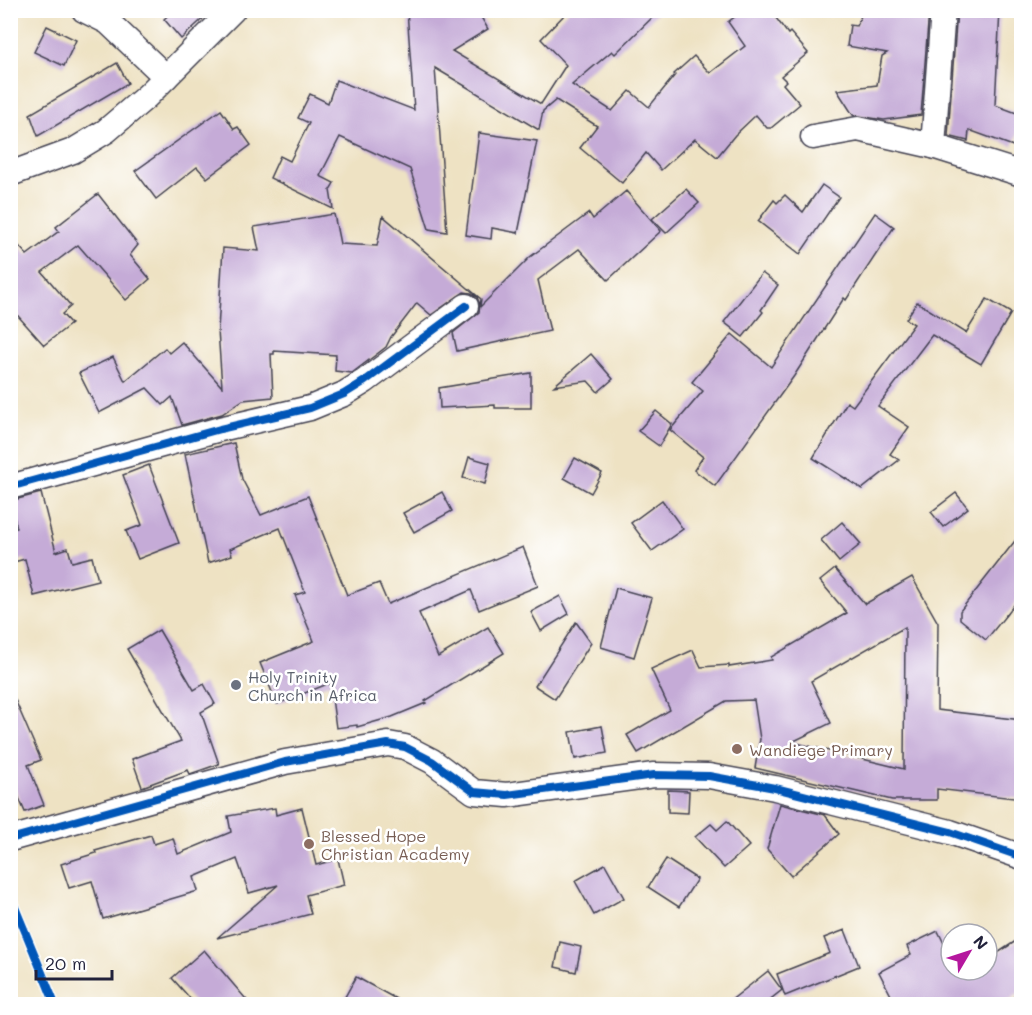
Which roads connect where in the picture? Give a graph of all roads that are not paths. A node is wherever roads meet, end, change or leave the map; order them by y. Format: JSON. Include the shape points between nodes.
{"nodes":[{"id":1,"x":84,"y":10,"type":"edge"},
{"id":2,"x":233,"y":10,"type":"edge"},
{"id":3,"x":943,"y":10,"type":"edge"},
{"id":4,"x":166,"y":77,"type":"junction"},
{"id":5,"x":813,"y":137,"type":"dead end"},
{"id":6,"x":933,"y":146,"type":"junction"},
{"id":7,"x":10,"y":174,"type":"edge"},
{"id":8,"x":1022,"y":174,"type":"edge"},
{"id":9,"x":466,"y":306,"type":"dead end"},
{"id":10,"x":10,"y":487,"type":"edge"},
{"id":11,"x":10,"y":839,"type":"edge"},
{"id":12,"x":1022,"y":856,"type":"edge"}],
"edges":[{"from":1,"to":4,"type":"street","via":[[108,22]]},
{"from":2,"to":4,"type":"street"},
{"from":3,"to":6,"type":"street"},
{"from":4,"to":7,"type":"street","via":[[98,136],[73,151]]},
{"from":5,"to":6,"type":"street","via":[[858,129]]},
{"from":6,"to":8,"type":"street"},
{"from":9,"to":10,"type":"street","via":[[365,381],[310,408]]},
{"from":11,"to":12,"type":"street","via":[[285,762],[388,744],[405,747],[432,761],[474,792],[507,795],[654,775],[709,776],[776,788],[938,829]]}]}
